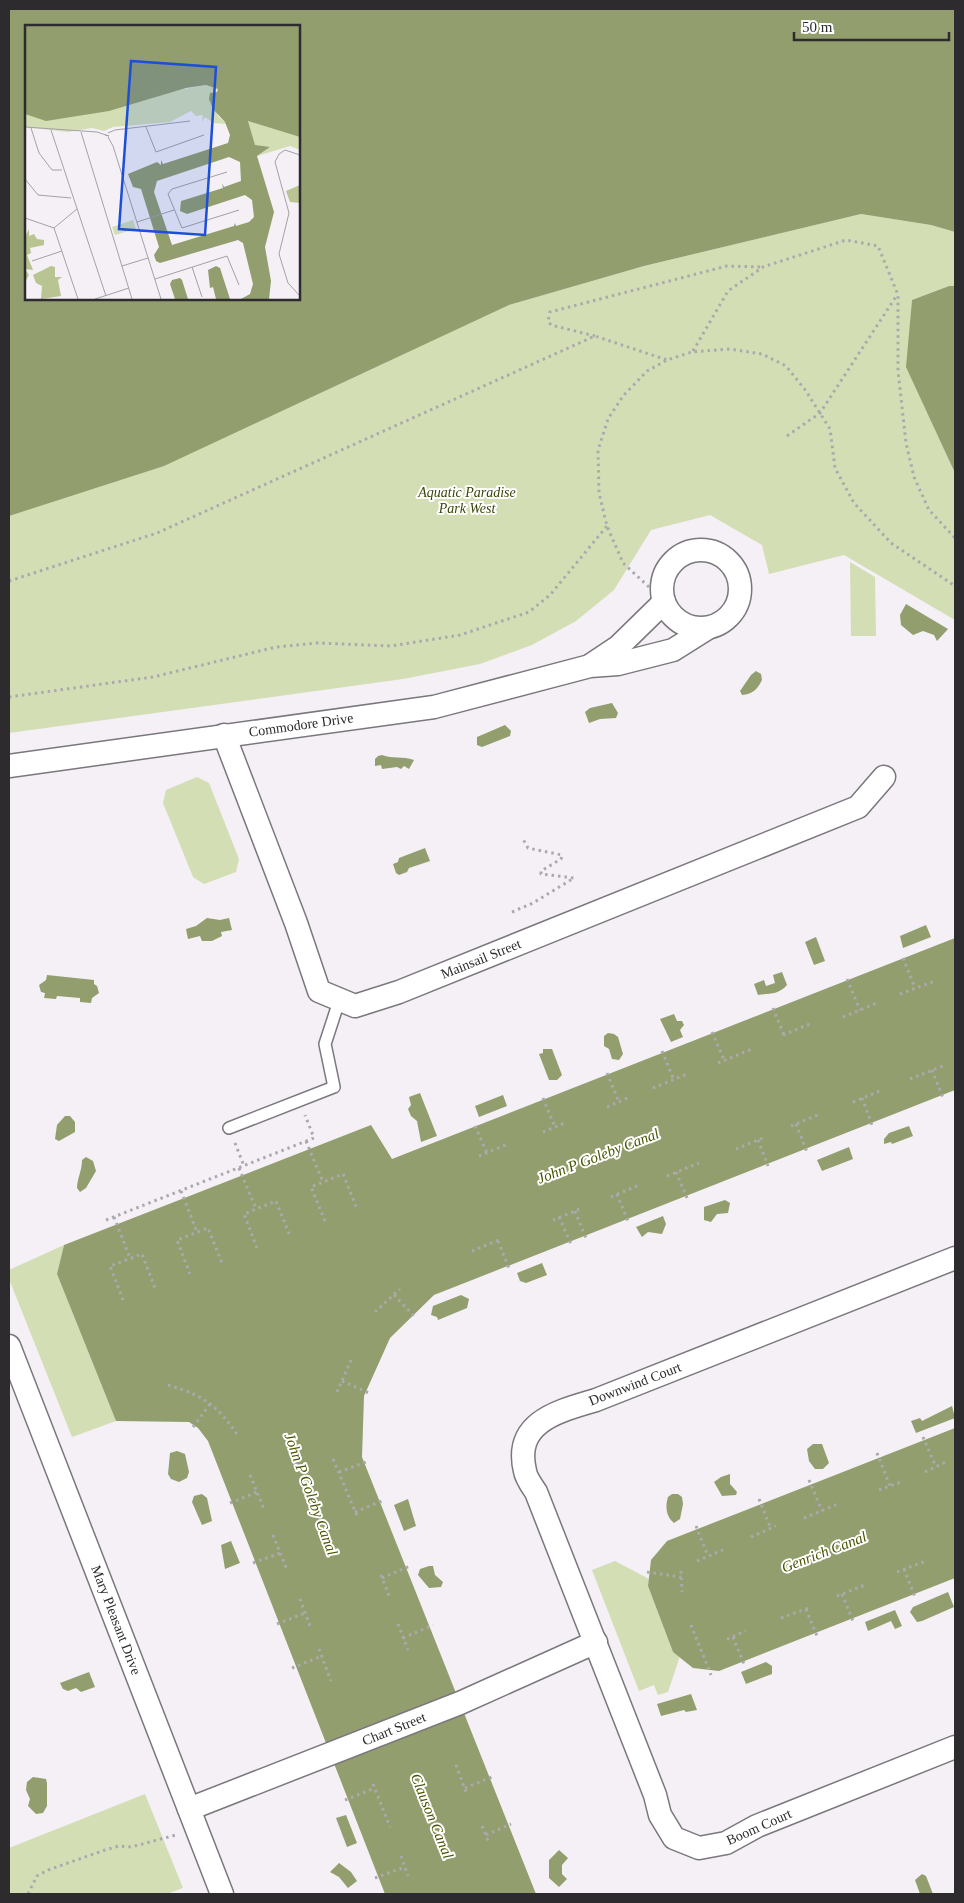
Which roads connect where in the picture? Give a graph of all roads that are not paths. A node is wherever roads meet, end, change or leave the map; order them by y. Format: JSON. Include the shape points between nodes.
{"nodes":[{"id":1,"x":663,"y":601,"type":"junction"},
{"id":2,"x":708,"y":628,"type":"junction"},
{"id":3,"x":590,"y":666,"type":"junction"},
{"id":4,"x":224,"y":735,"type":"junction"},
{"id":5,"x":9,"y":766,"type":"edge"},
{"id":6,"x":884,"y":777,"type":"dead end"},
{"id":7,"x":340,"y":998,"type":"junction"},
{"id":8,"x":230,"y":1128,"type":"road end"},
{"id":9,"x":955,"y":1258,"type":"edge"},
{"id":10,"x":9,"y":1346,"type":"edge"},
{"id":11,"x":596,"y":1642,"type":"junction"},
{"id":12,"x":955,"y":1748,"type":"edge"},
{"id":13,"x":189,"y":1809,"type":"junction"},
{"id":14,"x":222,"y":1894,"type":"edge"}],
"edges":[{"from":1,"to":2,"type":"street","via":[[676,620],[686,626]]},
{"from":1,"to":2,"type":"street","via":[[663,580],[672,563],[694,550],[719,554],[736,571],[740,595],[737,607],[729,617]]},
{"from":1,"to":3,"type":"street","name":"Commodore Drive","via":[[618,647]]},
{"from":2,"to":3,"type":"street","name":"Commodore Drive","via":[[673,650],[618,664]]},
{"from":3,"to":4,"type":"street","name":"Commodore Drive","via":[[434,707]]},
{"from":4,"to":5,"type":"street","name":"Commodore Drive"},
{"from":4,"to":7,"type":"street","name":"Mainsail Street","via":[[319,991]]},
{"from":6,"to":7,"type":"street","name":"Mainsail Street","via":[[858,807],[399,992],[355,1006]]},
{"from":7,"to":8,"type":"lane","via":[[325,1044],[334,1087]]},
{"from":9,"to":11,"type":"street","name":"Downwind Court","via":[[596,1400],[558,1412],[534,1425],[524,1445],[524,1472],[536,1492]]},
{"from":10,"to":13,"type":"street","name":"Mary Pleasant Drive"},
{"from":11,"to":12,"type":"street","name":"Boom Court","via":[[660,1815],[674,1838],[699,1848],[726,1842],[757,1826]]},
{"from":11,"to":13,"type":"street","name":"Chart Street","via":[[480,1694]]},
{"from":13,"to":14,"type":"street","name":"Mary Pleasant Drive"}]}
